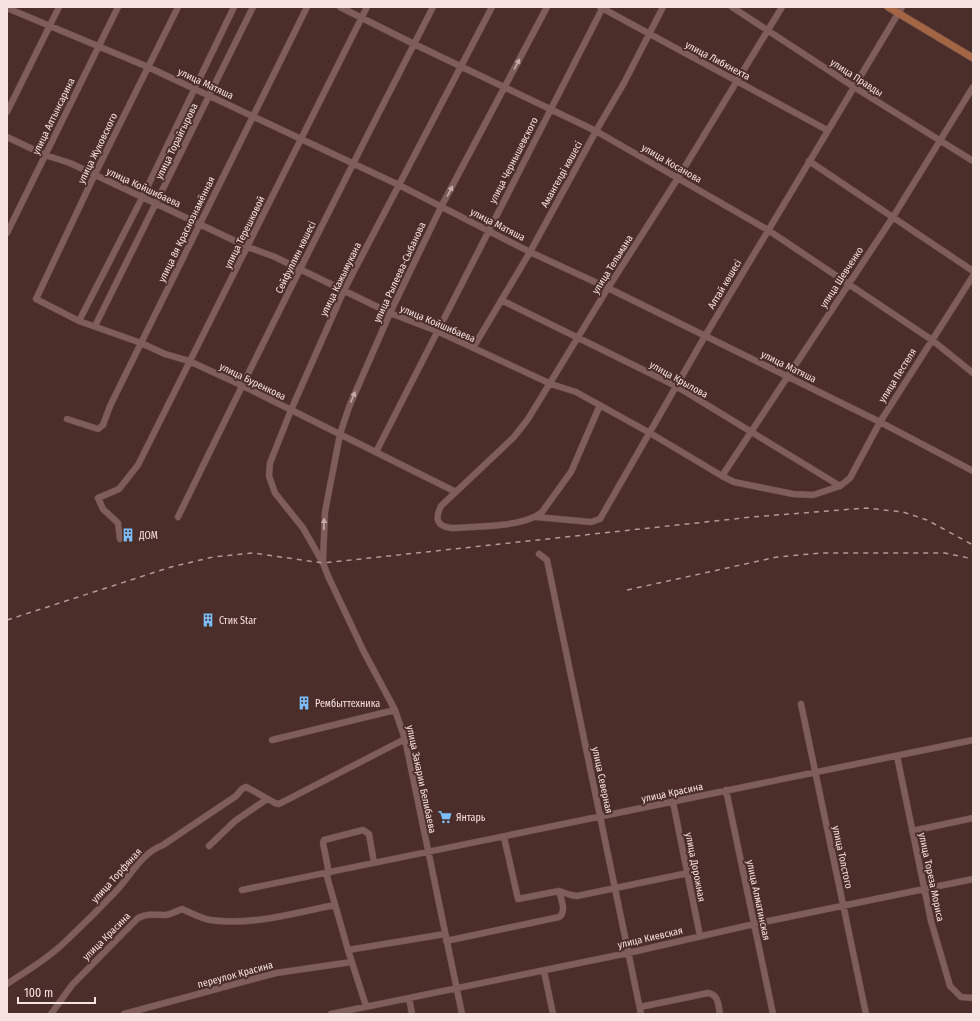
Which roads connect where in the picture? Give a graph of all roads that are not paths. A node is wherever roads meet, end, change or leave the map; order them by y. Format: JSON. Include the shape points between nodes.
{"nodes":[{"id":1,"x":59,"y":7,"type":"edge"},
{"id":2,"x":118,"y":7,"type":"edge"},
{"id":3,"x":178,"y":7,"type":"edge"},
{"id":4,"x":234,"y":7,"type":"edge"},
{"id":5,"x":253,"y":7,"type":"edge"},
{"id":6,"x":306,"y":7,"type":"edge"},
{"id":7,"x":340,"y":7,"type":"edge"},
{"id":8,"x":367,"y":7,"type":"edge"},
{"id":9,"x":434,"y":7,"type":"edge"},
{"id":10,"x":492,"y":7,"type":"edge"},
{"id":11,"x":547,"y":7,"type":"edge"},
{"id":12,"x":602,"y":7,"type":"edge"},
{"id":13,"x":663,"y":7,"type":"edge"},
{"id":14,"x":732,"y":7,"type":"edge"},
{"id":15,"x":782,"y":7,"type":"edge"},
{"id":16,"x":888,"y":7,"type":"edge"},
{"id":17,"x":7,"y":8,"type":"edge"},
{"id":18,"x":900,"y":10,"type":"edge"},
{"id":19,"x":362,"y":18,"type":"junction"},
{"id":20,"x":50,"y":26,"type":"junction"},
{"id":21,"x":768,"y":30,"type":"junction"},
{"id":22,"x":649,"y":35,"type":"junction"},
{"id":23,"x":414,"y":44,"type":"junction"},
{"id":24,"x":99,"y":46,"type":"junction"},
{"id":25,"x":973,"y":58,"type":"edge"},
{"id":26,"x":461,"y":66,"type":"junction"},
{"id":27,"x":148,"y":67,"type":"junction"},
{"id":28,"x":737,"y":81,"type":"junction"},
{"id":29,"x":505,"y":87,"type":"junction"},
{"id":30,"x":854,"y":87,"type":"junction"},
{"id":31,"x":973,"y":87,"type":"edge"},
{"id":32,"x":194,"y":89,"type":"junction"},
{"id":33,"x":209,"y":96,"type":"junction"},
{"id":34,"x":550,"y":109,"type":"junction"},
{"id":35,"x":7,"y":112,"type":"edge"},
{"id":36,"x":253,"y":116,"type":"junction"},
{"id":37,"x":827,"y":130,"type":"junction"},
{"id":38,"x":596,"y":131,"type":"junction"},
{"id":39,"x":7,"y":138,"type":"edge"},
{"id":40,"x":300,"y":139,"type":"junction"},
{"id":41,"x":940,"y":142,"type":"junction"},
{"id":42,"x":45,"y":155,"type":"junction"},
{"id":43,"x":809,"y":161,"type":"junction"},
{"id":44,"x":973,"y":161,"type":"edge"},
{"id":45,"x":352,"y":163,"type":"junction"},
{"id":46,"x":95,"y":174,"type":"junction"},
{"id":47,"x":678,"y":178,"type":"junction"},
{"id":48,"x":399,"y":185,"type":"junction"},
{"id":49,"x":142,"y":198,"type":"junction"},
{"id":50,"x":157,"y":203,"type":"junction"},
{"id":51,"x":441,"y":207,"type":"junction"},
{"id":52,"x":893,"y":217,"type":"junction"},
{"id":53,"x":199,"y":225,"type":"junction"},
{"id":54,"x":488,"y":230,"type":"junction"},
{"id":55,"x":768,"y":230,"type":"junction"},
{"id":56,"x":7,"y":233,"type":"edge"},
{"id":57,"x":248,"y":247,"type":"junction"},
{"id":58,"x":530,"y":252,"type":"junction"},
{"id":59,"x":300,"y":269,"type":"junction"},
{"id":60,"x":973,"y":271,"type":"edge"},
{"id":61,"x":973,"y":276,"type":"edge"},
{"id":62,"x":849,"y":283,"type":"junction"},
{"id":63,"x":608,"y":288,"type":"junction"},
{"id":64,"x":344,"y":290,"type":"junction"},
{"id":65,"x":36,"y":299,"type":"joint"},
{"id":66,"x":501,"y":300,"type":"junction"},
{"id":67,"x":390,"y":313,"type":"junction"},
{"id":68,"x":79,"y":321,"type":"junction"},
{"id":69,"x":95,"y":326,"type":"junction"},
{"id":70,"x":437,"y":331,"type":"junction"},
{"id":71,"x":704,"y":336,"type":"junction"},
{"id":72,"x":578,"y":339,"type":"junction"},
{"id":73,"x":932,"y":340,"type":"junction"},
{"id":74,"x":141,"y":343,"type":"junction"},
{"id":75,"x":473,"y":348,"type":"junction"},
{"id":76,"x":189,"y":361,"type":"junction"},
{"id":77,"x":973,"y":374,"type":"edge"},
{"id":78,"x":788,"y":377,"type":"junction"},
{"id":79,"x":551,"y":384,"type":"junction"},
{"id":80,"x":241,"y":385,"type":"junction"},
{"id":81,"x":676,"y":386,"type":"junction"},
{"id":82,"x":600,"y":405,"type":"junction"},
{"id":83,"x":290,"y":410,"type":"junction"},
{"id":84,"x":66,"y":419,"type":"dead end"},
{"id":85,"x":880,"y":422,"type":"junction"},
{"id":86,"x":650,"y":432,"type":"junction"},
{"id":87,"x":751,"y":432,"type":"junction"},
{"id":88,"x":340,"y":434,"type":"junction"},
{"id":89,"x":376,"y":452,"type":"junction"},
{"id":90,"x":973,"y":471,"type":"edge"},
{"id":91,"x":722,"y":476,"type":"junction"},
{"id":92,"x":840,"y":486,"type":"junction"},
{"id":93,"x":456,"y":492,"type":"junction"},
{"id":94,"x":437,"y":514,"type":"joint"},
{"id":95,"x":178,"y":517,"type":"dead end"},
{"id":96,"x":536,"y":517,"type":"junction"},
{"id":97,"x":120,"y":539,"type":"dead end"},
{"id":98,"x":539,"y":554,"type":"dead end"},
{"id":99,"x":323,"y":562,"type":"junction"},
{"id":100,"x":801,"y":704,"type":"dead end"},
{"id":101,"x":395,"y":710,"type":"junction"},
{"id":102,"x":405,"y":739,"type":"junction"},
{"id":103,"x":272,"y":740,"type":"dead end"},
{"id":104,"x":973,"y":740,"type":"edge"},
{"id":105,"x":897,"y":756,"type":"junction"},
{"id":106,"x":816,"y":772,"type":"junction"},
{"id":107,"x":726,"y":790,"type":"junction"},
{"id":108,"x":267,"y":799,"type":"junction"},
{"id":109,"x":673,"y":802,"type":"junction"},
{"id":110,"x":601,"y":817,"type":"junction"},
{"id":111,"x":973,"y":818,"type":"edge"},
{"id":112,"x":912,"y":831,"type":"junction"},
{"id":113,"x":504,"y":837,"type":"junction"},
{"id":114,"x":210,"y":846,"type":"dead end"},
{"id":115,"x":428,"y":852,"type":"junction"},
{"id":116,"x":374,"y":864,"type":"junction"},
{"id":117,"x":327,"y":873,"type":"junction"},
{"id":118,"x":688,"y":873,"type":"junction"},
{"id":119,"x":973,"y":879,"type":"edge"},
{"id":120,"x":615,"y":888,"type":"junction"},
{"id":121,"x":242,"y":890,"type":"dead end"},
{"id":122,"x":924,"y":890,"type":"junction"},
{"id":123,"x":559,"y":891,"type":"junction"},
{"id":124,"x":334,"y":905,"type":"junction"},
{"id":125,"x":843,"y":906,"type":"junction"},
{"id":126,"x":754,"y":924,"type":"junction"},
{"id":127,"x":700,"y":936,"type":"junction"},
{"id":128,"x":446,"y":937,"type":"junction"},
{"id":129,"x":348,"y":950,"type":"junction"},
{"id":130,"x":628,"y":953,"type":"junction"},
{"id":131,"x":352,"y":962,"type":"junction"},
{"id":132,"x":544,"y":971,"type":"junction"},
{"id":133,"x":7,"y":984,"type":"edge"},
{"id":134,"x":456,"y":988,"type":"junction"},
{"id":135,"x":409,"y":998,"type":"junction"},
{"id":136,"x":973,"y":998,"type":"edge"},
{"id":137,"x":366,"y":1006,"type":"junction"},
{"id":138,"x":640,"y":1007,"type":"junction"},
{"id":139,"x":51,"y":1014,"type":"edge"},
{"id":140,"x":124,"y":1014,"type":"edge"},
{"id":141,"x":331,"y":1014,"type":"edge"},
{"id":142,"x":412,"y":1014,"type":"edge"},
{"id":143,"x":462,"y":1014,"type":"edge"},
{"id":144,"x":553,"y":1014,"type":"edge"},
{"id":145,"x":641,"y":1014,"type":"edge"},
{"id":146,"x":720,"y":1014,"type":"edge"},
{"id":147,"x":773,"y":1014,"type":"edge"},
{"id":148,"x":866,"y":1014,"type":"edge"}],
"edges":[{"from":1,"to":20,"type":"street"},
{"from":2,"to":24,"type":"street","name":"улица Алтынсарина"},
{"from":3,"to":27,"type":"street","name":"улица Жуковского"},
{"from":4,"to":32,"type":"street","name":"улица Торайгырова"},
{"from":5,"to":33,"type":"street","name":"улица Торайгырова"},
{"from":6,"to":36,"type":"street","name":"улица 8я Краснознамённая"},
{"from":7,"to":19,"type":"street","name":"улица Косанова"},
{"from":8,"to":19,"type":"street","name":"улица Терешковой"},
{"from":9,"to":23,"type":"street","name":"Сейфуллин көшесі"},
{"from":10,"to":26,"type":"street","name":"улица Кажымукана"},
{"from":29,"to":11,"type":"street","name":"улица Рылеева-Сыбанова","one_way":true},
{"from":12,"to":22,"type":"street","name":"улица Либкнехта"},
{"from":12,"to":34,"type":"street","name":"улица Чернышевского"},
{"from":13,"to":22,"type":"street","name":"Амангелді көшесі"},
{"from":14,"to":21,"type":"street","name":"улица Правды"},
{"from":15,"to":21,"type":"street","name":"улица Тельмана"},
{"from":16,"to":18,"type":"main road"},
{"from":17,"to":20,"type":"street","name":"улица Матяша"},
{"from":18,"to":25,"type":"main road"},
{"from":18,"to":30,"type":"street","name":"Алтай көшесі"},
{"from":19,"to":23,"type":"street","name":"улица Косанова"},
{"from":19,"to":40,"type":"street","name":"улица Терешковой"},
{"from":20,"to":24,"type":"street","name":"улица Матяша"},
{"from":20,"to":35,"type":"street"},
{"from":21,"to":28,"type":"street","name":"улица Тельмана"},
{"from":21,"to":30,"type":"street","name":"улица Правды"},
{"from":22,"to":28,"type":"street","name":"улица Либкнехта"},
{"from":22,"to":38,"type":"street","name":"Амангелді көшесі"},
{"from":23,"to":26,"type":"street","name":"улица Косанова"},
{"from":23,"to":45,"type":"street","name":"Сейфуллин көшесі"},
{"from":24,"to":27,"type":"street","name":"улица Матяша"},
{"from":24,"to":42,"type":"street","name":"улица Алтынсарина"},
{"from":26,"to":29,"type":"street","name":"улица Косанова"},
{"from":26,"to":48,"type":"street","name":"улица Кажымукана"},
{"from":27,"to":32,"type":"street","name":"улица Матяша"},
{"from":27,"to":46,"type":"street","name":"улица Жуковского"},
{"from":28,"to":37,"type":"street","name":"улица Либкнехта"},
{"from":28,"to":47,"type":"street","name":"улица Тельмана"},
{"from":29,"to":34,"type":"street","name":"улица Косанова"},
{"from":51,"to":29,"type":"street","name":"улица Рылеева-Сыбанова","one_way":true},
{"from":30,"to":37,"type":"street","name":"Алтай көшесі"},
{"from":30,"to":41,"type":"street","name":"улица Правды"},
{"from":31,"to":41,"type":"street","name":"улица Шевченко"},
{"from":32,"to":33,"type":"street","name":"улица Матяша"},
{"from":32,"to":49,"type":"street","name":"улица Торайгырова"},
{"from":33,"to":36,"type":"street","name":"улица Матяша"},
{"from":33,"to":50,"type":"street","name":"улица Торайгырова"},
{"from":34,"to":38,"type":"street","name":"улица Косанова"},
{"from":34,"to":54,"type":"street","name":"улица Чернышевского"},
{"from":36,"to":40,"type":"street","name":"улица Матяша"},
{"from":36,"to":53,"type":"street","name":"улица 8я Краснознамённая"},
{"from":37,"to":43,"type":"street","name":"Алтай көшесі"},
{"from":38,"to":47,"type":"street","name":"улица Косанова"},
{"from":38,"to":58,"type":"street","name":"Амангелді көшесі"},
{"from":39,"to":42,"type":"street","name":"улица Койшибаева"},
{"from":40,"to":45,"type":"street","name":"улица Матяша"},
{"from":40,"to":57,"type":"street","name":"улица Терешковой"},
{"from":41,"to":44,"type":"street","name":"улица Правды"},
{"from":41,"to":52,"type":"street","name":"улица Шевченко"},
{"from":42,"to":46,"type":"street","name":"улица Койшибаева"},
{"from":42,"to":56,"type":"street","name":"улица Алтынсарина"},
{"from":43,"to":52,"type":"street"},
{"from":43,"to":55,"type":"street","name":"Алтай көшесі"},
{"from":45,"to":48,"type":"street","name":"улица Матяша"},
{"from":45,"to":59,"type":"street","name":"Сейфуллин көшесі"},
{"from":46,"to":49,"type":"street","name":"улица Койшибаева"},
{"from":46,"to":65,"type":"street","name":"улица Жуковского"},
{"from":47,"to":55,"type":"street","name":"улица Косанова"},
{"from":47,"to":63,"type":"street","name":"улица Тельмана"},
{"from":48,"to":51,"type":"street","name":"улица Матяша"},
{"from":48,"to":64,"type":"street","name":"улица Кажымукана"},
{"from":49,"to":50,"type":"street","name":"улица Койшибаева"},
{"from":49,"to":68,"type":"street","name":"улица Торайгырова"},
{"from":50,"to":53,"type":"street","name":"улица Койшибаева"},
{"from":50,"to":69,"type":"street","name":"улица Торайгырова"},
{"from":51,"to":54,"type":"street","name":"улица Матяша"},
{"from":51,"to":67,"type":"street","name":"улица Рылеева-Сыбанова"},
{"from":52,"to":60,"type":"street"},
{"from":52,"to":62,"type":"street","name":"улица Шевченко"},
{"from":53,"to":57,"type":"street","name":"улица Койшибаева"},
{"from":53,"to":74,"type":"street","name":"улица 8я Краснознамённая"},
{"from":54,"to":58,"type":"street","name":"улица Матяша"},
{"from":54,"to":70,"type":"street","name":"улица Чернышевского"},
{"from":55,"to":62,"type":"street","name":"улица Косанова"},
{"from":55,"to":71,"type":"street","name":"Алтай көшесі"},
{"from":57,"to":59,"type":"street","name":"улица Койшибаева"},
{"from":57,"to":76,"type":"street","name":"улица Терешковой"},
{"from":58,"to":63,"type":"street","name":"улица Матяша"},
{"from":58,"to":66,"type":"street","name":"Амангелді көшесі"},
{"from":59,"to":64,"type":"street","name":"улица Койшибаева"},
{"from":59,"to":80,"type":"street","name":"Сейфуллин көшесі"},
{"from":61,"to":73,"type":"street","name":"улица Пестеля"},
{"from":62,"to":73,"type":"street","name":"улица Косанова"},
{"from":62,"to":78,"type":"street","name":"улица Шевченко"},
{"from":63,"to":71,"type":"street","name":"улица Матяша"},
{"from":63,"to":72,"type":"street","name":"улица Тельмана"},
{"from":64,"to":67,"type":"street","name":"улица Койшибаева"},
{"from":64,"to":83,"type":"street","name":"улица Кажымукана"},
{"from":65,"to":68,"type":"street","name":"улица Буренкова"},
{"from":66,"to":72,"type":"street","name":"улица Крылова"},
{"from":66,"to":75,"type":"street","name":"Амангелді көшесі"},
{"from":67,"to":70,"type":"street","name":"улица Койшибаева"},
{"from":88,"to":67,"type":"street","name":"улица Рылеева-Сыбанова","one_way":true},
{"from":68,"to":69,"type":"street","name":"улица Буренкова"},
{"from":69,"to":74,"type":"street","name":"улица Буренкова"},
{"from":70,"to":75,"type":"street","name":"улица Койшибаева"},
{"from":70,"to":89,"type":"street","name":"улица Чернышевского"},
{"from":71,"to":78,"type":"street","name":"улица Матяша"},
{"from":71,"to":81,"type":"street","name":"Алтай көшесі"},
{"from":72,"to":79,"type":"street","name":"улица Тельмана"},
{"from":72,"to":81,"type":"street","name":"улица Крылова"},
{"from":73,"to":77,"type":"street","name":"улица Косанова"},
{"from":73,"to":85,"type":"street","name":"улица Пестеля"},
{"from":74,"to":76,"type":"street","name":"улица Буренкова"},
{"from":74,"to":84,"type":"street","name":"улица 8я Краснознамённая","via":[[103,425],[98,429]]},
{"from":75,"to":79,"type":"street","name":"улица Койшибаева"},
{"from":76,"to":80,"type":"street","name":"улица Буренкова"},
{"from":76,"to":97,"type":"street","name":"улица Терешковой","via":[[138,465],[119,489],[98,498],[103,509],[118,523]]},
{"from":78,"to":85,"type":"street","name":"улица Матяша"},
{"from":78,"to":87,"type":"street","name":"улица Шевченко"},
{"from":79,"to":82,"type":"street","name":"улица Койшибаева","via":[[576,392]]},
{"from":79,"to":93,"type":"street","name":"улица Тельмана","via":[[514,437]]},
{"from":80,"to":83,"type":"street","name":"улица Буренкова"},
{"from":80,"to":95,"type":"street","name":"Сейфуллин көшесі"},
{"from":81,"to":86,"type":"street","name":"Алтай көшесі"},
{"from":81,"to":87,"type":"street","name":"улица Крылова"},
{"from":82,"to":86,"type":"street","name":"улица Койшибаева"},
{"from":82,"to":96,"type":"street","via":[[570,472]]},
{"from":83,"to":88,"type":"street","name":"улица Буренкова"},
{"from":83,"to":99,"type":"street","name":"улица Кажымукана","via":[[270,463],[269,476],[276,493],[303,528]]},
{"from":85,"to":90,"type":"street","name":"улица Матяша"},
{"from":85,"to":92,"type":"street","name":"улица Пестеля","via":[[850,478]]},
{"from":86,"to":91,"type":"street","name":"улица Койшибаева"},
{"from":86,"to":96,"type":"street","name":"Алтай көшесі","via":[[600,519],[591,522]]},
{"from":87,"to":91,"type":"street","name":"улица Шевченко"},
{"from":87,"to":92,"type":"street","name":"улица Крылова"},
{"from":88,"to":89,"type":"street","name":"улица Буренкова"},
{"from":99,"to":88,"type":"street","name":"улица Рылеева-Сыбанова","one_way":true,"via":[[325,512]]},
{"from":89,"to":93,"type":"street","name":"улица Буренкова"},
{"from":91,"to":92,"type":"street","name":"улица Койшибаева","via":[[734,482],[793,494],[813,495]]},
{"from":93,"to":94,"type":"street","name":"улица Тельмана","via":[[441,506]]},
{"from":94,"to":96,"type":"street","name":"Алтай көшесі","via":[[438,522],[445,528],[510,523]]},
{"from":98,"to":110,"type":"street","name":"улица Северная","via":[[547,560]]},
{"from":99,"to":101,"type":"street","name":"улица Закарии Белибаева","via":[[364,652]]},
{"from":100,"to":106,"type":"street","name":"улица Толстого"},
{"from":101,"to":102,"type":"street","name":"улица Закарии Белибаева"},
{"from":101,"to":103,"type":"street"},
{"from":102,"to":108,"type":"street","name":"улица Торфяная","via":[[279,804]]},
{"from":102,"to":115,"type":"street","name":"улица Закарии Белибаева"},
{"from":104,"to":105,"type":"street","name":"улица Красина"},
{"from":105,"to":106,"type":"street","name":"улица Красина"},
{"from":105,"to":112,"type":"street","name":"улица Тореза Мориса"},
{"from":106,"to":107,"type":"street","name":"улица Красина"},
{"from":106,"to":125,"type":"street","name":"улица Толстого"},
{"from":107,"to":109,"type":"street","name":"улица Красина"},
{"from":107,"to":126,"type":"street","name":"улица Алматинская"},
{"from":108,"to":114,"type":"street","via":[[235,821]]},
{"from":108,"to":133,"type":"street","name":"улица Торфяная","via":[[246,787],[155,848],[63,944]]},
{"from":109,"to":110,"type":"street","name":"улица Красина"},
{"from":109,"to":118,"type":"street","name":"улица Дорожная"},
{"from":110,"to":113,"type":"street","name":"улица Красина"},
{"from":110,"to":120,"type":"street","name":"улица Северная"},
{"from":111,"to":112,"type":"street"},
{"from":112,"to":122,"type":"street","name":"улица Тореза Мориса"},
{"from":113,"to":115,"type":"street","name":"улица Красина"},
{"from":113,"to":123,"type":"street","via":[[518,899]]},
{"from":115,"to":116,"type":"street","name":"улица Красина"},
{"from":115,"to":128,"type":"street","name":"улица Закарии Белибаева"},
{"from":116,"to":117,"type":"street","name":"улица Красина"},
{"from":116,"to":117,"type":"street","via":[[369,834],[363,830],[324,840]]},
{"from":117,"to":121,"type":"street","name":"улица Красина"},
{"from":117,"to":124,"type":"street"},
{"from":118,"to":120,"type":"street"},
{"from":118,"to":127,"type":"street","name":"улица Дорожная"},
{"from":119,"to":122,"type":"street","name":"улица Киевская"},
{"from":120,"to":123,"type":"street","via":[[577,896]]},
{"from":120,"to":130,"type":"street","name":"улица Северная"},
{"from":122,"to":125,"type":"street","name":"улица Киевская"},
{"from":122,"to":136,"type":"street","name":"улица Тореза Мориса","via":[[934,936],[950,986],[961,997]]},
{"from":123,"to":128,"type":"street","via":[[563,911],[559,917]]},
{"from":124,"to":129,"type":"street"},
{"from":124,"to":139,"type":"street","name":"улица Красина","via":[[262,920],[210,920],[182,909],[168,915],[144,915],[138,918],[72,985]]},
{"from":125,"to":126,"type":"street","name":"улица Киевская"},
{"from":125,"to":148,"type":"street","name":"улица Толстого"},
{"from":126,"to":127,"type":"street","name":"улица Киевская"},
{"from":126,"to":147,"type":"street","name":"улица Алматинская"},
{"from":127,"to":130,"type":"street","name":"улица Киевская"},
{"from":128,"to":129,"type":"street"},
{"from":128,"to":134,"type":"street","name":"улица Закарии Белибаева"},
{"from":129,"to":131,"type":"street"},
{"from":130,"to":132,"type":"street","name":"улица Киевская"},
{"from":130,"to":138,"type":"street","name":"улица Северная"},
{"from":131,"to":137,"type":"street"},
{"from":131,"to":140,"type":"street","name":"переулок Красина","via":[[276,973]]},
{"from":132,"to":134,"type":"street","name":"улица Киевская"},
{"from":132,"to":144,"type":"street"},
{"from":134,"to":135,"type":"street","name":"улица Киевская"},
{"from":134,"to":143,"type":"street","name":"улица Закарии Белибаева"},
{"from":135,"to":137,"type":"street","name":"улица Киевская"},
{"from":135,"to":142,"type":"street"},
{"from":137,"to":141,"type":"street","name":"улица Киевская"},
{"from":138,"to":145,"type":"street","name":"улица Северная"},
{"from":138,"to":146,"type":"street","via":[[708,993],[717,997]]}]}
